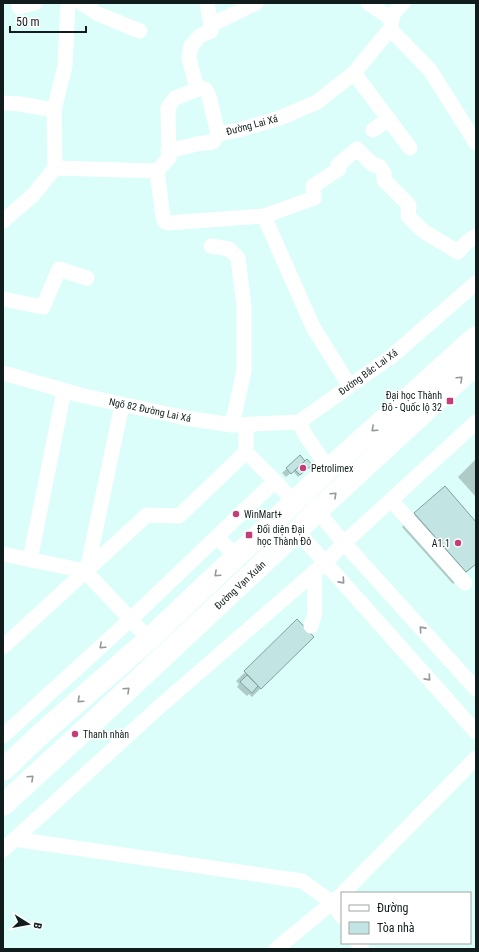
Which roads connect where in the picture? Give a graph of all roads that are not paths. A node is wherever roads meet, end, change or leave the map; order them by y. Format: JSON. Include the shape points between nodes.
{"nodes":[{"id":1,"x":35,"y":3,"type":"edge"},
{"id":2,"x":68,"y":3,"type":"edge"},
{"id":3,"x":82,"y":3,"type":"edge"},
{"id":4,"x":208,"y":3,"type":"edge"},
{"id":5,"x":256,"y":3,"type":"edge"},
{"id":6,"x":368,"y":3,"type":"edge"},
{"id":7,"x":403,"y":3,"type":"edge"},
{"id":8,"x":18,"y":7,"type":"dead end"},
{"id":9,"x":391,"y":24,"type":"junction"},
{"id":10,"x":211,"y":25,"type":"junction"},
{"id":11,"x":140,"y":31,"type":"dead end"},
{"id":12,"x":354,"y":73,"type":"junction"},
{"id":13,"x":197,"y":89,"type":"junction"},
{"id":14,"x":3,"y":103,"type":"edge"},
{"id":15,"x":54,"y":110,"type":"junction"},
{"id":16,"x":389,"y":119,"type":"junction"},
{"id":17,"x":373,"y":130,"type":"dead end"},
{"id":18,"x":218,"y":134,"type":"junction"},
{"id":19,"x":476,"y":142,"type":"edge"},
{"id":20,"x":410,"y":148,"type":"dead end"},
{"id":21,"x":168,"y":151,"type":"junction"},
{"id":22,"x":55,"y":168,"type":"junction"},
{"id":23,"x":157,"y":172,"type":"junction"},
{"id":24,"x":264,"y":216,"type":"junction"},
{"id":25,"x":3,"y":221,"type":"edge"},
{"id":26,"x":476,"y":236,"type":"edge"},
{"id":27,"x":211,"y":246,"type":"dead end"},
{"id":28,"x":87,"y":278,"type":"dead end"},
{"id":29,"x":476,"y":283,"type":"edge"},
{"id":30,"x":3,"y":299,"type":"edge"},
{"id":31,"x":476,"y":337,"type":"edge"},
{"id":32,"x":476,"y":364,"type":"edge"},
{"id":33,"x":3,"y":373,"type":"edge"},
{"id":34,"x":349,"y":385,"type":"junction"},
{"id":35,"x":64,"y":391,"type":"junction"},
{"id":36,"x":122,"y":405,"type":"junction"},
{"id":37,"x":299,"y":422,"type":"junction"},
{"id":38,"x":476,"y":422,"type":"edge"},
{"id":39,"x":239,"y":425,"type":"junction"},
{"id":40,"x":246,"y":452,"type":"junction"},
{"id":41,"x":329,"y":469,"type":"junction"},
{"id":42,"x":275,"y":481,"type":"junction"},
{"id":43,"x":391,"y":500,"type":"junction"},
{"id":44,"x":294,"y":502,"type":"junction"},
{"id":45,"x":317,"y":511,"type":"junction"},
{"id":46,"x":297,"y":531,"type":"junction"},
{"id":47,"x":217,"y":537,"type":"junction"},
{"id":48,"x":344,"y":543,"type":"junction"},
{"id":49,"x":3,"y":554,"type":"edge"},
{"id":50,"x":236,"y":556,"type":"junction"},
{"id":51,"x":30,"y":560,"type":"junction"},
{"id":52,"x":325,"y":563,"type":"junction"},
{"id":53,"x":86,"y":570,"type":"junction"},
{"id":54,"x":314,"y":572,"type":"junction"},
{"id":55,"x":464,"y":583,"type":"dead end"},
{"id":56,"x":131,"y":619,"type":"junction"},
{"id":57,"x":311,"y":626,"type":"dead end"},
{"id":58,"x":149,"y":639,"type":"junction"},
{"id":59,"x":3,"y":647,"type":"edge"},
{"id":60,"x":476,"y":689,"type":"edge"},
{"id":61,"x":476,"y":732,"type":"edge"},
{"id":62,"x":40,"y":734,"type":"junction"},
{"id":63,"x":3,"y":736,"type":"edge"},
{"id":64,"x":58,"y":753,"type":"junction"},
{"id":65,"x":476,"y":758,"type":"edge"},
{"id":66,"x":3,"y":770,"type":"edge"},
{"id":67,"x":3,"y":805,"type":"edge"},
{"id":68,"x":14,"y":839,"type":"junction"},
{"id":69,"x":3,"y":850,"type":"edge"},
{"id":70,"x":345,"y":892,"type":"edge"},
{"id":71,"x":340,"y":897,"type":"edge"},
{"id":72,"x":276,"y":949,"type":"edge"}],
"edges":[{"from":1,"to":8,"type":"street"},
{"from":2,"to":15,"type":"street","via":[[65,66]]},
{"from":3,"to":11,"type":"street","via":[[98,14]]},
{"from":4,"to":10,"type":"street"},
{"from":5,"to":10,"type":"street"},
{"from":6,"to":9,"type":"street"},
{"from":7,"to":9,"type":"street","name":"Đường Lai Xá","via":[[393,14]]},
{"from":9,"to":12,"type":"street","name":"Đường Lai Xá"},
{"from":9,"to":19,"type":"street","via":[[430,70]]},
{"from":10,"to":13,"type":"street","via":[[211,31],[200,36],[190,46],[189,58]]},
{"from":12,"to":16,"type":"street"},
{"from":12,"to":18,"type":"street","name":"Đường Lai Xá","via":[[317,102],[280,118]]},
{"from":13,"to":18,"type":"street","name":"Đường Lai Xá","via":[[207,91]]},
{"from":13,"to":21,"type":"street","via":[[175,98],[168,108]]},
{"from":14,"to":15,"type":"street"},
{"from":15,"to":22,"type":"street"},
{"from":16,"to":17,"type":"street"},
{"from":16,"to":20,"type":"street"},
{"from":18,"to":21,"type":"street","via":[[214,142]]},
{"from":21,"to":23,"type":"street","via":[[168,158]]},
{"from":22,"to":23,"type":"street"},
{"from":22,"to":25,"type":"street","via":[[33,195]]},
{"from":23,"to":24,"type":"street","via":[[165,222]]},
{"from":24,"to":26,"type":"street","via":[[314,198],[313,186],[339,167],[357,149],[372,164],[379,166],[384,173],[384,180],[409,205],[408,216],[423,231],[458,252]]},
{"from":24,"to":34,"type":"street","via":[[313,327]]},
{"from":27,"to":39,"type":"street","via":[[229,249],[238,258],[244,306],[244,371]]},
{"from":28,"to":30,"type":"street","via":[[59,269],[43,307]]},
{"from":29,"to":34,"type":"street","name":"Đường Bắc Lai Xá","via":[[392,356]]},
{"from":31,"to":41,"type":"highway","one_way":true},
{"from":45,"to":32,"type":"highway","name":"Đường Vạn Xuân","one_way":true},
{"from":33,"to":35,"type":"street","name":"Ngõ 82 Đường Lai Xá"},
{"from":34,"to":37,"type":"street","name":"Đường Bắc Lai Xá"},
{"from":35,"to":36,"type":"street","name":"Ngõ 82 Đường Lai Xá"},
{"from":35,"to":51,"type":"street"},
{"from":36,"to":39,"type":"street","name":"Ngõ 82 Đường Lai Xá","via":[[186,418]]},
{"from":36,"to":53,"type":"street"},
{"from":37,"to":39,"type":"street","name":"Ngõ 82 Đường Lai Xá"},
{"from":37,"to":41,"type":"street"},
{"from":38,"to":43,"type":"street"},
{"from":39,"to":40,"type":"street"},
{"from":40,"to":42,"type":"street"},
{"from":40,"to":53,"type":"street","via":[[179,516],[147,515]]},
{"from":41,"to":44,"type":"highway"},
{"from":42,"to":44,"type":"street"},
{"from":42,"to":47,"type":"street"},
{"from":43,"to":48,"type":"street"},
{"from":43,"to":55,"type":"street"},
{"from":44,"to":50,"type":"highway"},
{"from":45,"to":46,"type":"highway","name":"Đường Vạn Xuân"},
{"from":45,"to":48,"type":"street"},
{"from":46,"to":52,"type":"street"},
{"from":64,"to":46,"type":"highway","name":"Đường Vạn Xuân","one_way":true},
{"from":47,"to":50,"type":"street"},
{"from":47,"to":56,"type":"street"},
{"from":48,"to":52,"type":"street"},
{"from":60,"to":48,"type":"street","one_way":true},
{"from":49,"to":51,"type":"street"},
{"from":50,"to":58,"type":"highway","one_way":true},
{"from":51,"to":53,"type":"street"},
{"from":52,"to":54,"type":"street"},
{"from":52,"to":61,"type":"street","one_way":true},
{"from":53,"to":56,"type":"street"},
{"from":53,"to":59,"type":"street"},
{"from":54,"to":57,"type":"street","via":[[315,613]]},
{"from":54,"to":68,"type":"street","via":[[159,707]]},
{"from":56,"to":58,"type":"street"},
{"from":56,"to":63,"type":"street","one_way":true},
{"from":58,"to":62,"type":"highway","one_way":true},
{"from":62,"to":64,"type":"highway"},
{"from":62,"to":66,"type":"highway"},
{"from":67,"to":64,"type":"highway","name":"Đường Vạn Xuân","one_way":true},
{"from":65,"to":70,"type":"street"},
{"from":68,"to":69,"type":"street"},
{"from":68,"to":71,"type":"street","via":[[302,881]]},
{"from":71,"to":72,"type":"street"}]}
